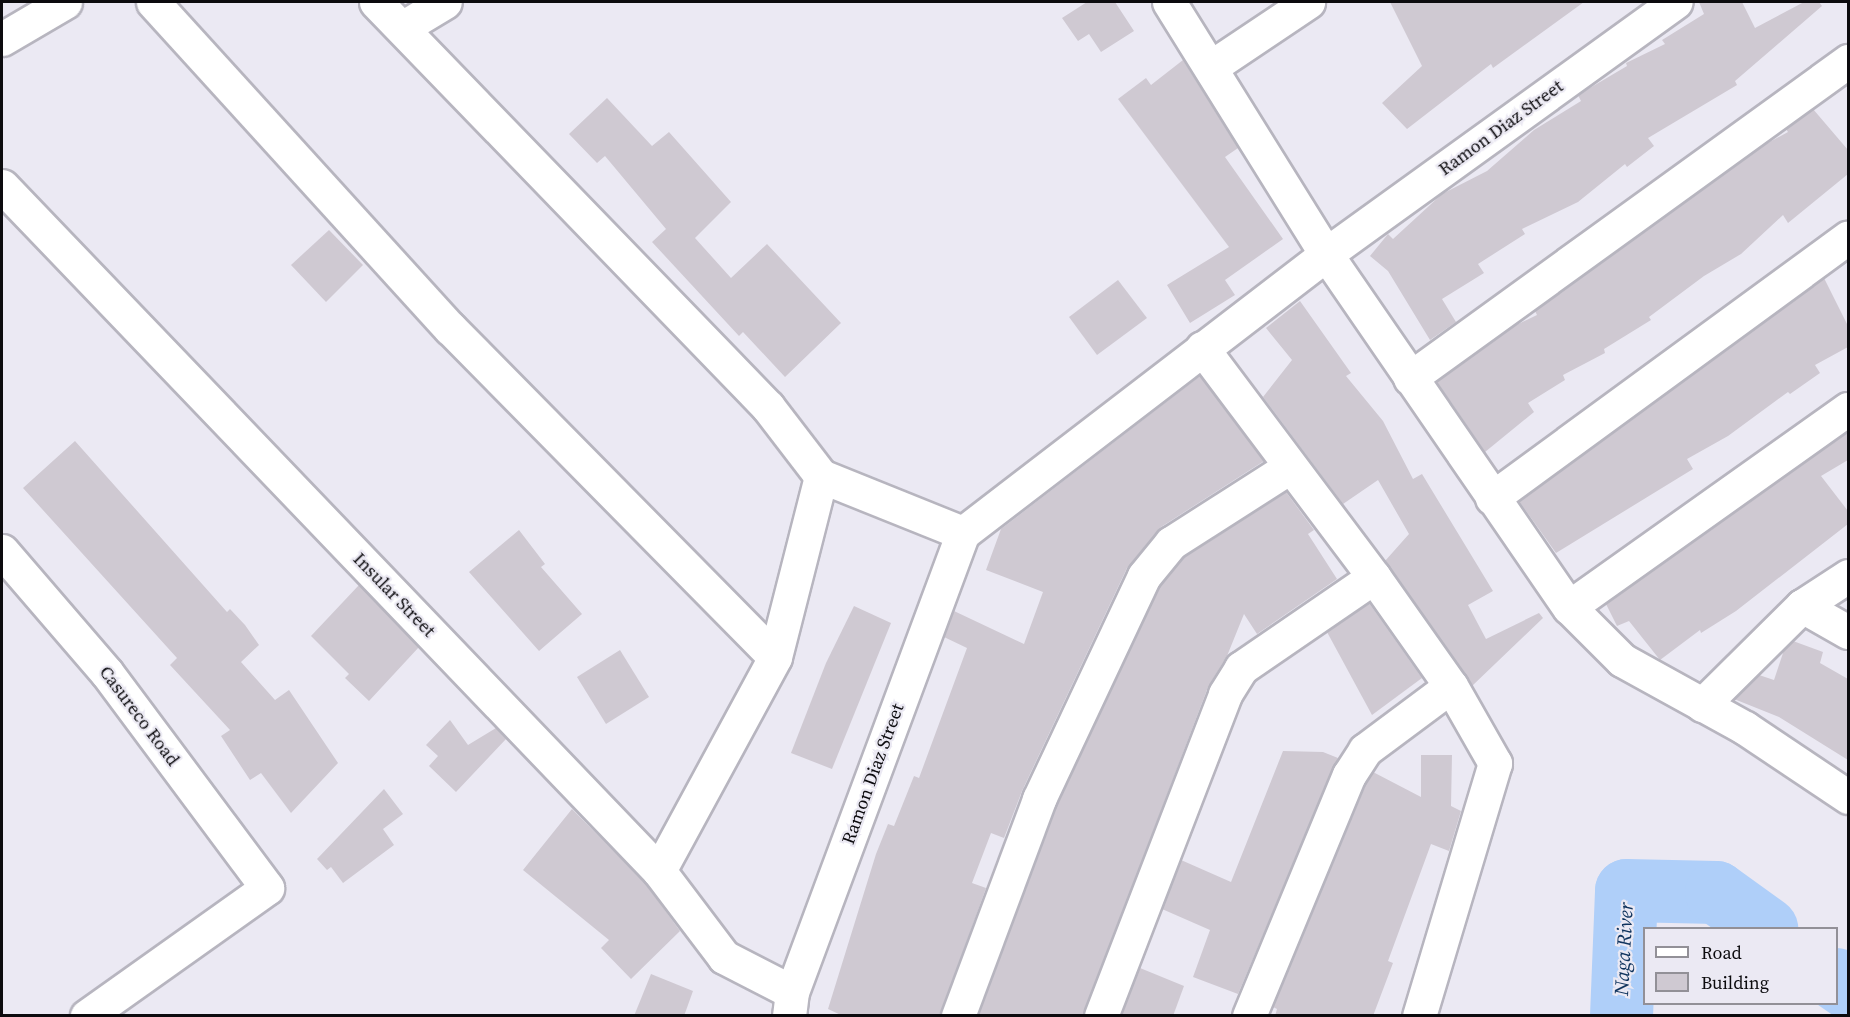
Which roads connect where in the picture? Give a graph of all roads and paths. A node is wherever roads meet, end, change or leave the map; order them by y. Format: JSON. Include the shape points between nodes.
{"nodes":[{"id":1,"x":65,"y":2,"type":"edge"},
{"id":2,"x":153,"y":2,"type":"edge"},
{"id":3,"x":376,"y":2,"type":"edge"},
{"id":4,"x":445,"y":2,"type":"edge"},
{"id":5,"x":1169,"y":2,"type":"edge"},
{"id":6,"x":1308,"y":2,"type":"edge"},
{"id":7,"x":1676,"y":2,"type":"edge"},
{"id":8,"x":402,"y":28,"type":"junction"},
{"id":9,"x":2,"y":39,"type":"edge"},
{"id":10,"x":1848,"y":61,"type":"edge"},
{"id":11,"x":1211,"y":67,"type":"junction"},
{"id":12,"x":2,"y":186,"type":"edge"},
{"id":13,"x":1848,"y":237,"type":"edge"},
{"id":14,"x":1326,"y":254,"type":"junction"},
{"id":15,"x":1202,"y":348,"type":"junction"},
{"id":16,"x":1410,"y":378,"type":"junction"},
{"id":17,"x":1848,"y":409,"type":"edge"},
{"id":18,"x":1290,"y":467,"type":"junction"},
{"id":19,"x":820,"y":477,"type":"junction"},
{"id":20,"x":1492,"y":498,"type":"junction"},
{"id":21,"x":963,"y":533,"type":"junction"},
{"id":22,"x":2,"y":551,"type":"edge"},
{"id":23,"x":1848,"y":576,"type":"edge"},
{"id":24,"x":1374,"y":577,"type":"junction"},
{"id":25,"x":1802,"y":606,"type":"junction"},
{"id":26,"x":1569,"y":608,"type":"junction"},
{"id":27,"x":1848,"y":632,"type":"edge"},
{"id":28,"x":775,"y":657,"type":"junction"},
{"id":29,"x":1450,"y":686,"type":"junction"},
{"id":30,"x":1702,"y":705,"type":"junction"},
{"id":31,"x":1848,"y":797,"type":"edge"},
{"id":32,"x":659,"y":871,"type":"junction"},
{"id":33,"x":791,"y":1004,"type":"edge"},
{"id":34,"x":87,"y":1016,"type":"edge"},
{"id":35,"x":958,"y":1016,"type":"edge"},
{"id":36,"x":1101,"y":1016,"type":"edge"},
{"id":37,"x":1249,"y":1016,"type":"edge"},
{"id":38,"x":1419,"y":1016,"type":"edge"}],
"edges":[{"from":1,"to":9,"type":"street"},
{"from":2,"to":28,"type":"street","via":[[450,328]]},
{"from":3,"to":8,"type":"street"},
{"from":4,"to":8,"type":"street"},
{"from":5,"to":11,"type":"street"},
{"from":6,"to":11,"type":"street"},
{"from":7,"to":14,"type":"street","name":"Ramon Diaz Street"},
{"from":8,"to":19,"type":"street","via":[[768,407]]},
{"from":10,"to":16,"type":"street"},
{"from":11,"to":14,"type":"street"},
{"from":12,"to":32,"type":"street","name":"Insular Street"},
{"from":13,"to":20,"type":"street"},
{"from":14,"to":15,"type":"street","name":"Ramon Diaz Street"},
{"from":14,"to":16,"type":"street"},
{"from":15,"to":18,"type":"street"},
{"from":15,"to":21,"type":"street","name":"Ramon Diaz Street"},
{"from":16,"to":20,"type":"street"},
{"from":17,"to":26,"type":"street"},
{"from":18,"to":24,"type":"street"},
{"from":18,"to":35,"type":"street","via":[[1171,543],[1144,576],[1038,799]]},
{"from":19,"to":21,"type":"street"},
{"from":19,"to":28,"type":"street"},
{"from":20,"to":26,"type":"street"},
{"from":21,"to":33,"type":"street","name":"Ramon Diaz Street"},
{"from":22,"to":34,"type":"street","name":"Casureco Road","via":[[107,673],[267,888]]},
{"from":23,"to":25,"type":"street"},
{"from":24,"to":29,"type":"street"},
{"from":24,"to":36,"type":"street","via":[[1242,668],[1225,694]]},
{"from":25,"to":27,"type":"street"},
{"from":25,"to":30,"type":"street"},
{"from":26,"to":30,"type":"street","via":[[1622,660]]},
{"from":28,"to":32,"type":"street"},
{"from":29,"to":37,"type":"street","via":[[1365,750],[1349,775]]},
{"from":29,"to":38,"type":"street","via":[[1495,763]]},
{"from":30,"to":31,"type":"street","via":[[1745,728]]},
{"from":32,"to":33,"type":"street","name":"Insular Street","via":[[724,957]]}]}
